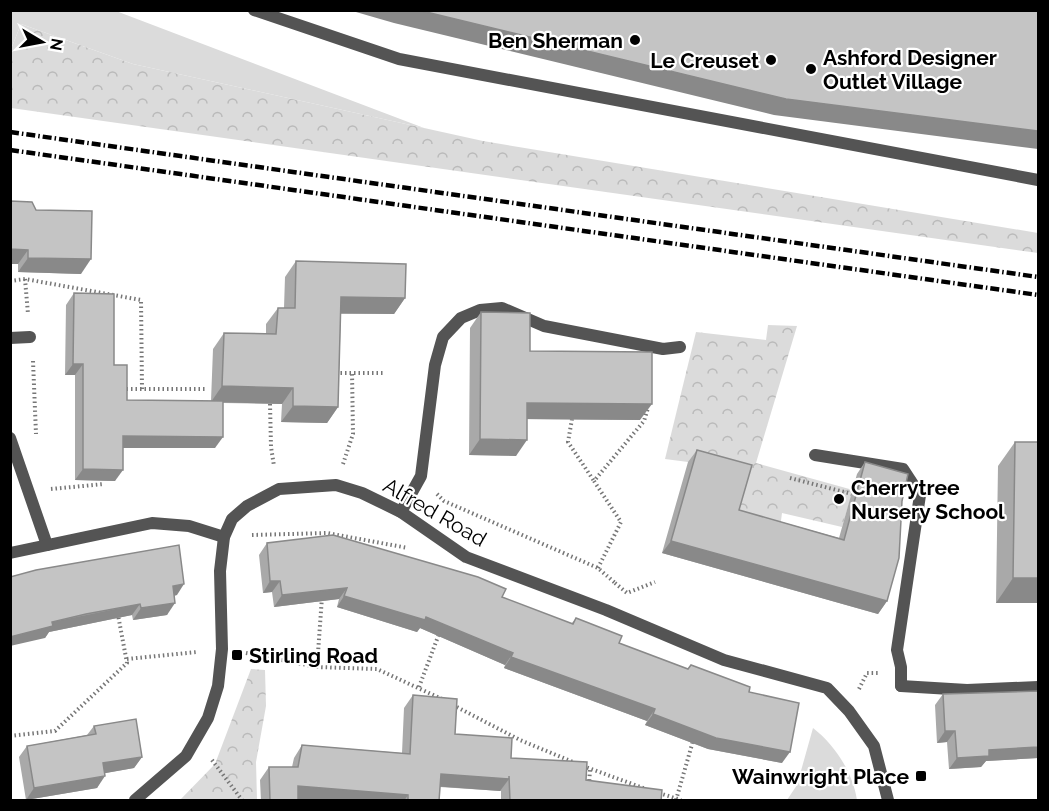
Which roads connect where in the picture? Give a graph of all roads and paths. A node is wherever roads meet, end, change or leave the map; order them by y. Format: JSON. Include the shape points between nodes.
{"nodes":[{"id":1,"x":254,"y":10,"type":"edge"},
{"id":2,"x":1038,"y":180,"type":"edge"},
{"id":3,"x":25,"y":279,"type":"junction"},
{"id":4,"x":10,"y":280,"type":"edge"},
{"id":5,"x":30,"y":337,"type":"junction"},
{"id":6,"x":10,"y":338,"type":"edge"},
{"id":7,"x":680,"y":346,"type":"dead end"},
{"id":8,"x":352,"y":372,"type":"junction"},
{"id":9,"x":332,"y":374,"type":"edge"},
{"id":10,"x":384,"y":374,"type":"dead end"},
{"id":11,"x":142,"y":388,"type":"junction"},
{"id":12,"x":207,"y":388,"type":"dead end"},
{"id":13,"x":121,"y":389,"type":"edge"},
{"id":14,"x":270,"y":404,"type":"edge"},
{"id":15,"x":648,"y":408,"type":"edge"},
{"id":16,"x":572,"y":419,"type":"edge"},
{"id":17,"x":10,"y":438,"type":"edge"},
{"id":18,"x":38,"y":445,"type":"dead end"},
{"id":19,"x":815,"y":455,"type":"dead end"},
{"id":20,"x":421,"y":476,"type":"junction"},
{"id":21,"x":790,"y":478,"type":"dead end"},
{"id":22,"x":594,"y":481,"type":"junction"},
{"id":23,"x":104,"y":484,"type":"edge"},
{"id":24,"x":336,"y":485,"type":"junction"},
{"id":25,"x":46,"y":489,"type":"dead end"},
{"id":26,"x":279,"y":489,"type":"junction"},
{"id":27,"x":852,"y":494,"type":"dead end"},
{"id":28,"x":401,"y":512,"type":"junction"},
{"id":29,"x":327,"y":533,"type":"junction"},
{"id":30,"x":224,"y":537,"type":"junction"},
{"id":31,"x":326,"y":544,"type":"edge"},
{"id":32,"x":47,"y":545,"type":"junction"},
{"id":33,"x":411,"y":549,"type":"dead end"},
{"id":34,"x":10,"y":553,"type":"edge"},
{"id":35,"x":598,"y":568,"type":"junction"},
{"id":36,"x":615,"y":583,"type":"dead end"},
{"id":37,"x":323,"y":589,"type":"edge"},
{"id":38,"x":118,"y":614,"type":"edge"},
{"id":39,"x":442,"y":623,"type":"edge"},
{"id":40,"x":222,"y":649,"type":"junction"},
{"id":41,"x":127,"y":659,"type":"junction"},
{"id":42,"x":317,"y":667,"type":"junction"},
{"id":43,"x":901,"y":686,"type":"junction"},
{"id":44,"x":419,"y":687,"type":"junction"},
{"id":45,"x":1038,"y":687,"type":"edge"},
{"id":46,"x":849,"y":711,"type":"junction"},
{"id":47,"x":695,"y":733,"type":"edge"},
{"id":48,"x":10,"y":736,"type":"edge"},
{"id":49,"x":196,"y":739,"type":"junction"},
{"id":50,"x":590,"y":769,"type":"junction"},
{"id":51,"x":589,"y":790,"type":"edge"},
{"id":52,"x":678,"y":800,"type":"edge"},
{"id":53,"x":135,"y":801,"type":"edge"},
{"id":54,"x":242,"y":801,"type":"edge"},
{"id":55,"x":888,"y":801,"type":"edge"}],
"edges":[{"from":1,"to":2,"type":"street","via":[[399,59]]},
{"from":3,"to":4,"type":"path"},
{"from":3,"to":5,"type":"path"},
{"from":3,"to":11,"type":"path","via":[[141,300]]},
{"from":5,"to":6,"type":"street"},
{"from":5,"to":18,"type":"path"},
{"from":7,"to":20,"type":"street","via":[[652,352],[544,326],[502,308],[480,310],[461,318],[443,338],[435,365]]},
{"from":8,"to":9,"type":"path"},
{"from":8,"to":10,"type":"path"},
{"from":8,"to":24,"type":"path","via":[[353,434]]},
{"from":11,"to":12,"type":"path"},
{"from":11,"to":13,"type":"path"},
{"from":14,"to":26,"type":"path","via":[[270,447]]},
{"from":15,"to":22,"type":"path","via":[[644,421]]},
{"from":16,"to":22,"type":"path","via":[[568,441]]},
{"from":17,"to":32,"type":"street"},
{"from":19,"to":43,"type":"street","via":[[903,469],[920,495],[897,650]]},
{"from":20,"to":28,"type":"street"},
{"from":20,"to":35,"type":"path","via":[[444,501]]},
{"from":21,"to":27,"type":"path"},
{"from":22,"to":35,"type":"path","via":[[621,522]]},
{"from":23,"to":25,"type":"path"},
{"from":24,"to":26,"type":"street","name":"Alfred Road"},
{"from":24,"to":28,"type":"street","name":"Alfred Road"},
{"from":26,"to":30,"type":"street","name":"Alfred Road","via":[[232,519]]},
{"from":28,"to":46,"type":"street","name":"Alfred Road","via":[[466,557],[724,660],[827,688]]},
{"from":29,"to":30,"type":"path"},
{"from":29,"to":31,"type":"path"},
{"from":29,"to":33,"type":"path"},
{"from":30,"to":32,"type":"street","via":[[189,526],[152,523]]},
{"from":30,"to":40,"type":"street","name":"Alfred Road","via":[[220,571]]},
{"from":32,"to":34,"type":"street"},
{"from":35,"to":36,"type":"path"},
{"from":37,"to":42,"type":"path"},
{"from":38,"to":41,"type":"path"},
{"from":39,"to":44,"type":"path"},
{"from":40,"to":41,"type":"path"},
{"from":40,"to":42,"type":"path"},
{"from":40,"to":49,"type":"street","name":"Alfred Road","via":[[218,686],[208,718]]},
{"from":41,"to":48,"type":"path","via":[[128,663],[55,731]]},
{"from":42,"to":44,"type":"path","via":[[377,669]]},
{"from":43,"to":45,"type":"street","via":[[967,690]]},
{"from":43,"to":46,"type":"path","via":[[885,673],[867,673]]},
{"from":44,"to":50,"type":"path","via":[[520,740]]},
{"from":46,"to":55,"type":"street","name":"Alfred Road","via":[[874,746]]},
{"from":47,"to":52,"type":"path"},
{"from":49,"to":53,"type":"street","name":"Alfred Road","via":[[186,756]]},
{"from":49,"to":54,"type":"path"},
{"from":50,"to":51,"type":"path"},
{"from":50,"to":52,"type":"path"}]}
